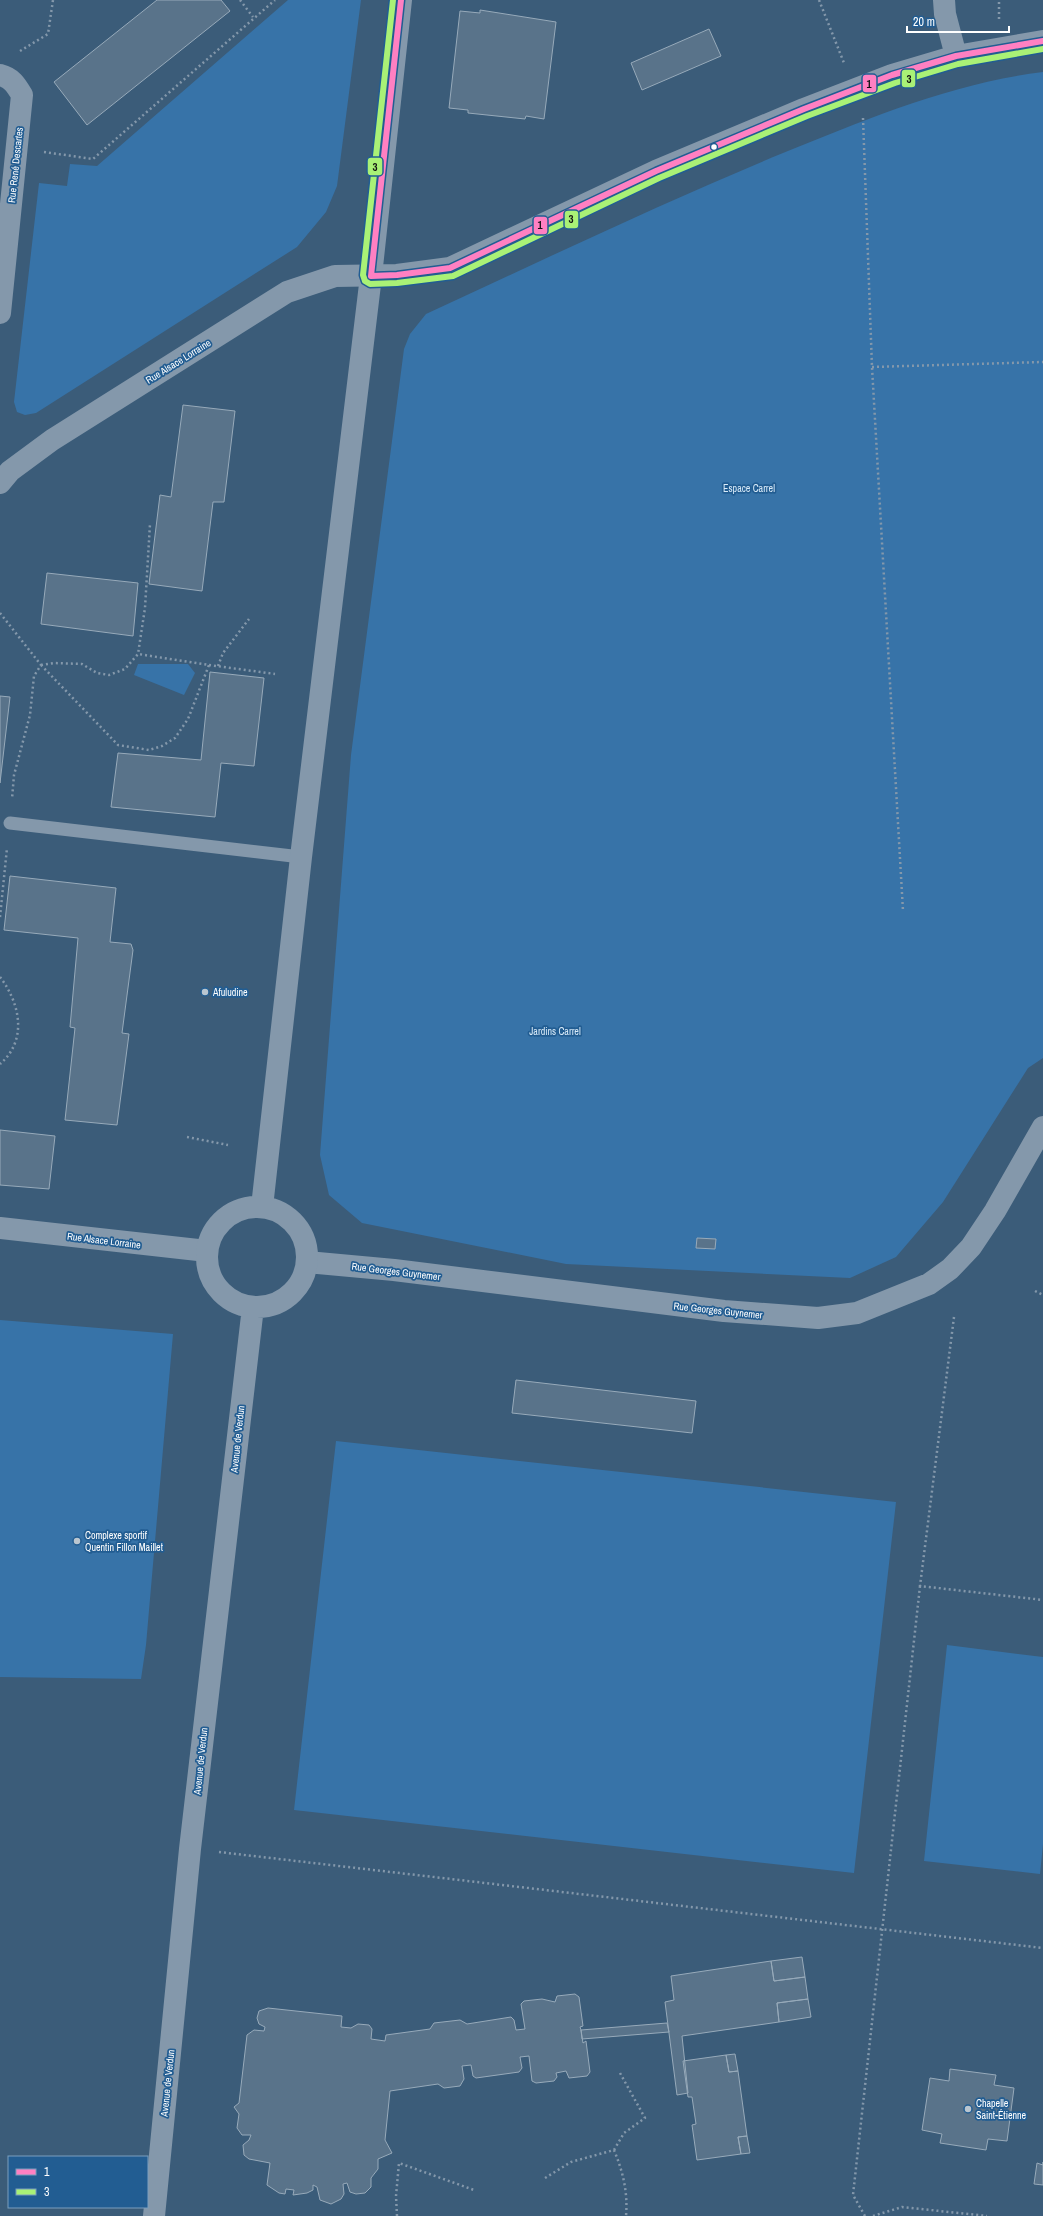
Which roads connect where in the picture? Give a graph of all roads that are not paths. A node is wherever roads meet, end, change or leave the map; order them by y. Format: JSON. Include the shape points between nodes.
{"nodes":[{"id":1,"x":401,"y":0,"type":"edge"},
{"id":2,"x":944,"y":0,"type":"edge"},
{"id":3,"x":1043,"y":41,"type":"edge"},
{"id":4,"x":956,"y":56,"type":"junction"},
{"id":5,"x":0,"y":75,"type":"edge"},
{"id":6,"x":4,"y":235,"type":"edge"},
{"id":7,"x":371,"y":276,"type":"junction"},
{"id":8,"x":0,"y":313,"type":"edge"},
{"id":9,"x":3,"y":470,"type":"edge"},
{"id":10,"x":10,"y":823,"type":"road end"},
{"id":11,"x":301,"y":857,"type":"junction"},
{"id":12,"x":1043,"y":1127,"type":"edge"},
{"id":13,"x":262,"y":1207,"type":"junction"},
{"id":14,"x":0,"y":1228,"type":"edge"},
{"id":15,"x":207,"y":1251,"type":"junction"},
{"id":16,"x":307,"y":1262,"type":"junction"},
{"id":17,"x":253,"y":1307,"type":"junction"},
{"id":18,"x":154,"y":2216,"type":"edge"}],
"edges":[{"from":1,"to":7,"type":"street"},
{"from":2,"to":4,"type":"street"},
{"from":3,"to":4,"type":"street","name":"Rue Alsace Lorraine"},
{"from":4,"to":7,"type":"street","name":"Rue Alsace Lorraine","via":[[892,75],[656,171],[450,268]]},
{"from":5,"to":6,"type":"street","name":"Rue René Descartes","via":[[8,77],[16,84],[22,95],[18,148]]},
{"from":6,"to":8,"type":"street","name":"Rue René Descartes"},
{"from":7,"to":9,"type":"street","name":"Rue Alsace Lorraine","via":[[336,276],[287,292]]},
{"from":7,"to":11,"type":"street"},
{"from":10,"to":11,"type":"lane"},
{"from":11,"to":13,"type":"street"},
{"from":12,"to":16,"type":"street","name":"Rue Georges Guynemer","via":[[995,1211],[971,1247],[950,1269],[929,1284],[857,1313],[818,1318],[724,1311],[394,1270]]},
{"from":13,"to":15,"type":"street","via":[[245,1209],[229,1216],[214,1232]]},
{"from":13,"to":16,"type":"street","via":[[280,1213],[296,1226],[304,1239]]},
{"from":14,"to":15,"type":"street","name":"Rue Alsace Lorraine"},
{"from":15,"to":17,"type":"street","via":[[211,1278],[221,1292],[236,1303]]},
{"from":16,"to":17,"type":"street","via":[[301,1282],[292,1294],[274,1304]]},
{"from":17,"to":18,"type":"street","name":"Avenue de Verdun","via":[[190,1849]]}]}
